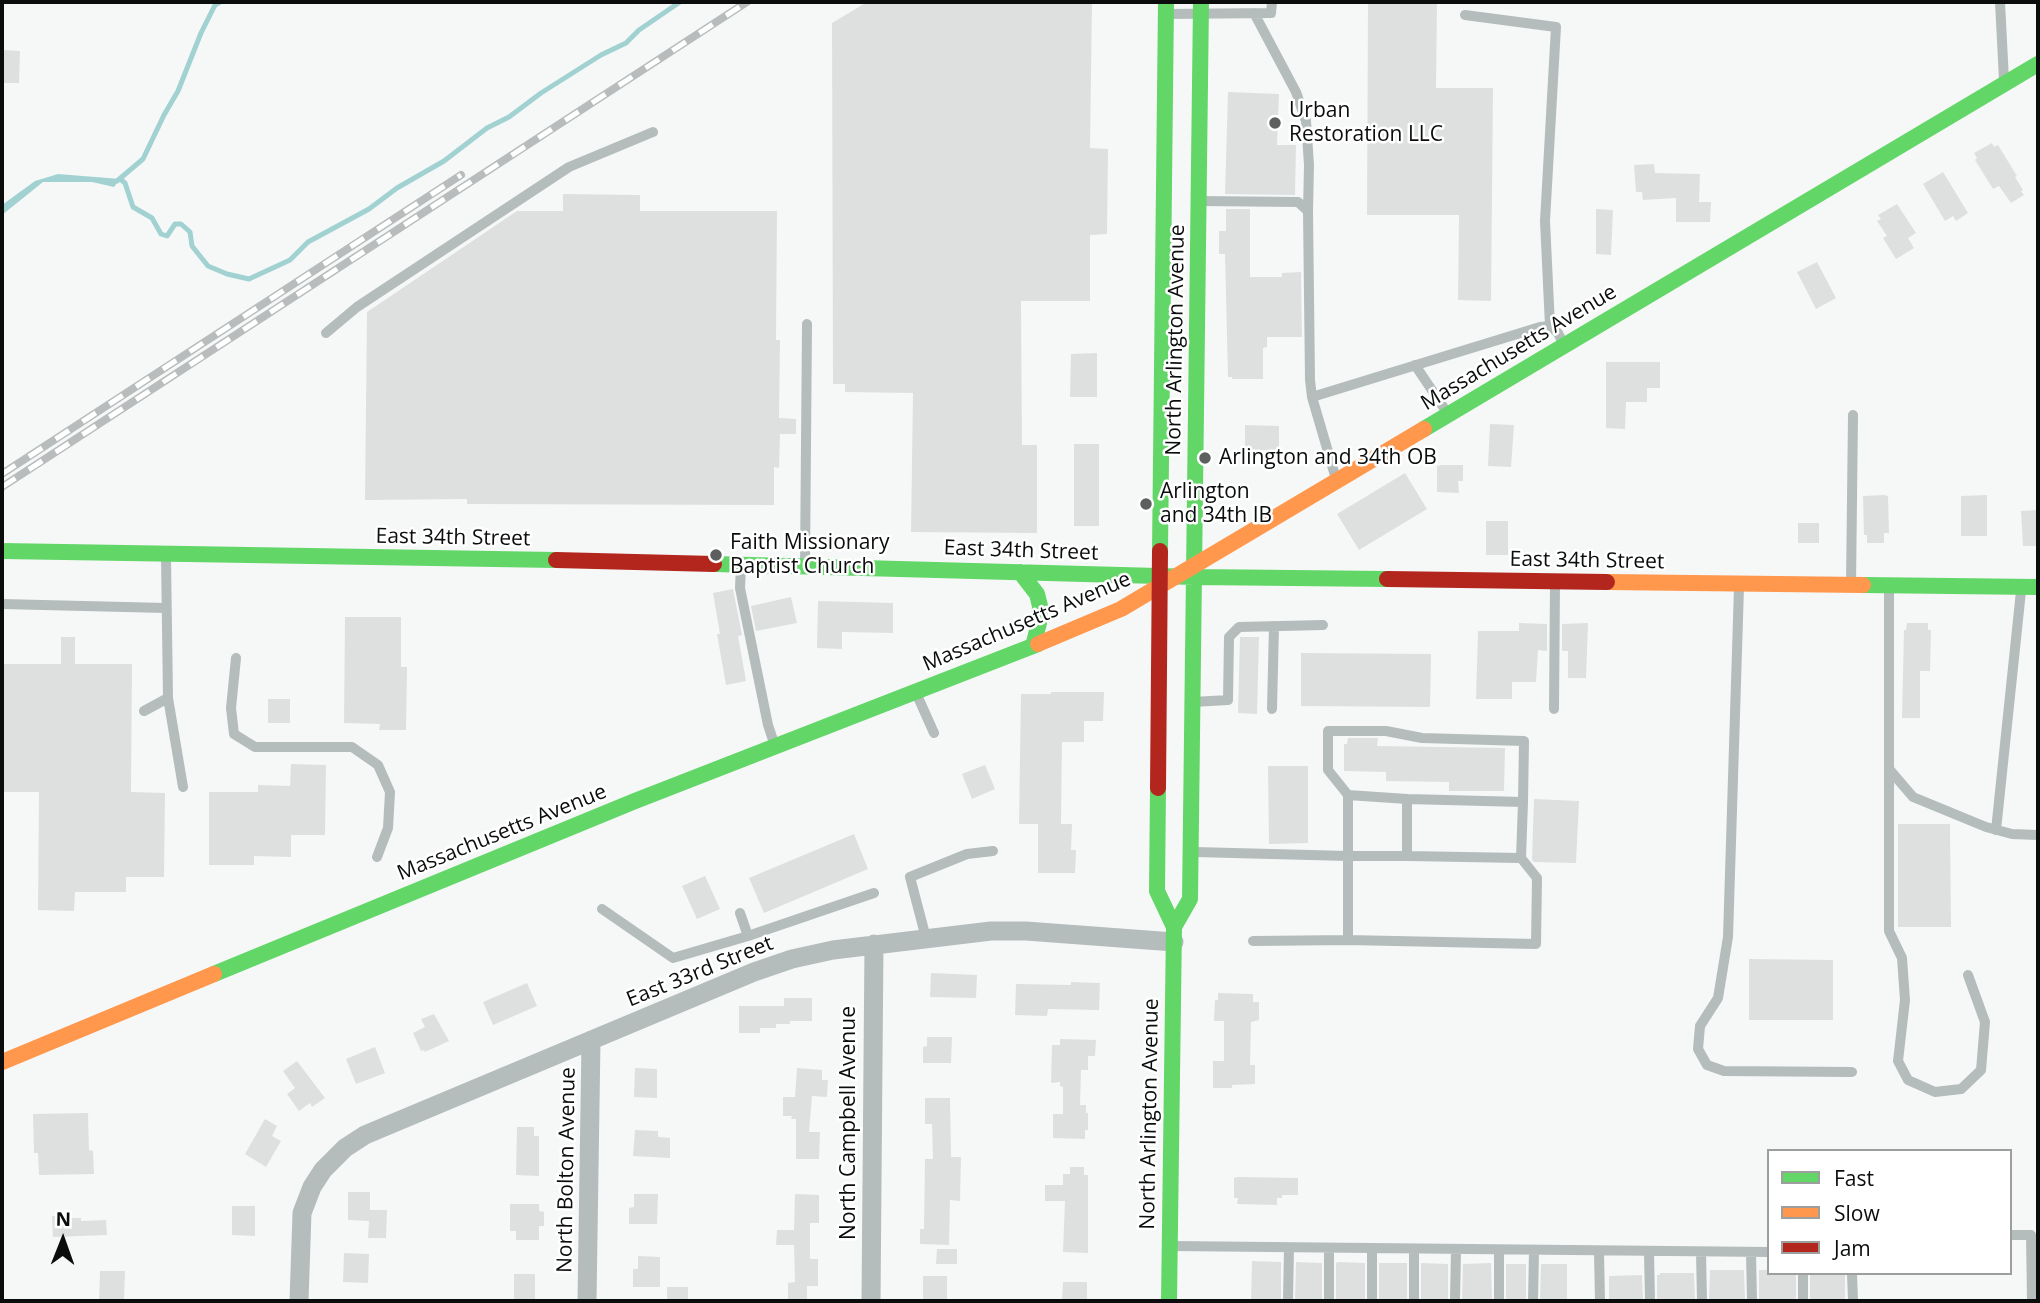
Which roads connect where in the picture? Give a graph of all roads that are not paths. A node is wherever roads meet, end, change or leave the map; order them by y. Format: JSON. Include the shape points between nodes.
{"nodes":[{"id":1,"x":1272,"y":2,"type":"edge"},
{"id":2,"x":2000,"y":2,"type":"edge"},
{"id":3,"x":1166,"y":8,"type":"edge"},
{"id":4,"x":1201,"y":8,"type":"edge"},
{"id":5,"x":1254,"y":13,"type":"junction"},
{"id":6,"x":1465,"y":15,"type":"dead end"},
{"id":7,"x":2038,"y":64,"type":"edge"},
{"id":8,"x":2004,"y":84,"type":"junction"},
{"id":9,"x":653,"y":132,"type":"dead end"},
{"id":10,"x":1199,"y":201,"type":"junction"},
{"id":11,"x":1308,"y":211,"type":"junction"},
{"id":12,"x":807,"y":324,"type":"dead end"},
{"id":13,"x":1550,"y":326,"type":"junction"},
{"id":14,"x":326,"y":333,"type":"dead end"},
{"id":15,"x":1564,"y":346,"type":"junction"},
{"id":16,"x":1415,"y":365,"type":"junction"},
{"id":17,"x":1312,"y":397,"type":"junction"},
{"id":18,"x":1448,"y":415,"type":"junction"},
{"id":19,"x":1853,"y":415,"type":"dead end"},
{"id":20,"x":1337,"y":482,"type":"junction"},
{"id":21,"x":2,"y":551,"type":"edge"},
{"id":22,"x":166,"y":554,"type":"junction"},
{"id":23,"x":741,"y":565,"type":"junction"},
{"id":24,"x":805,"y":566,"type":"junction"},
{"id":25,"x":1195,"y":571,"type":"junction"},
{"id":26,"x":1020,"y":572,"type":"junction"},
{"id":27,"x":1167,"y":579,"type":"junction"},
{"id":28,"x":1555,"y":582,"type":"junction"},
{"id":29,"x":1739,"y":583,"type":"junction"},
{"id":30,"x":1851,"y":584,"type":"junction"},
{"id":31,"x":1889,"y":585,"type":"junction"},
{"id":32,"x":2030,"y":587,"type":"edge"},
{"id":33,"x":2,"y":604,"type":"edge"},
{"id":34,"x":166,"y":608,"type":"junction"},
{"id":35,"x":1323,"y":625,"type":"dead end"},
{"id":36,"x":1273,"y":626,"type":"junction"},
{"id":37,"x":1034,"y":646,"type":"junction"},
{"id":38,"x":236,"y":658,"type":"dead end"},
{"id":39,"x":916,"y":692,"type":"junction"},
{"id":40,"x":168,"y":698,"type":"junction"},
{"id":41,"x":1193,"y":702,"type":"junction"},
{"id":42,"x":1272,"y":709,"type":"dead end"},
{"id":43,"x":1554,"y":709,"type":"dead end"},
{"id":44,"x":144,"y":711,"type":"dead end"},
{"id":45,"x":934,"y":733,"type":"dead end"},
{"id":46,"x":776,"y":746,"type":"junction"},
{"id":47,"x":1889,"y":769,"type":"junction"},
{"id":48,"x":183,"y":787,"type":"dead end"},
{"id":49,"x":1348,"y":795,"type":"junction"},
{"id":50,"x":1406,"y":799,"type":"junction"},
{"id":51,"x":1523,"y":802,"type":"junction"},
{"id":52,"x":1996,"y":830,"type":"junction"},
{"id":53,"x":2038,"y":835,"type":"edge"},
{"id":54,"x":993,"y":851,"type":"dead end"},
{"id":55,"x":1191,"y":852,"type":"junction"},
{"id":56,"x":1348,"y":856,"type":"junction"},
{"id":57,"x":1406,"y":856,"type":"junction"},
{"id":58,"x":377,"y":857,"type":"dead end"},
{"id":59,"x":1521,"y":858,"type":"junction"},
{"id":60,"x":874,"y":893,"type":"dead end"},
{"id":61,"x":602,"y":909,"type":"dead end"},
{"id":62,"x":740,"y":913,"type":"dead end"},
{"id":63,"x":1174,"y":934,"type":"junction"},
{"id":64,"x":748,"y":936,"type":"junction"},
{"id":65,"x":926,"y":938,"type":"junction"},
{"id":66,"x":1348,"y":940,"type":"junction"},
{"id":67,"x":1253,"y":941,"type":"dead end"},
{"id":68,"x":874,"y":944,"type":"junction"},
{"id":69,"x":1968,"y":975,"type":"dead end"},
{"id":70,"x":591,"y":1040,"type":"junction"},
{"id":71,"x":2,"y":1062,"type":"edge"},
{"id":72,"x":1852,"y":1072,"type":"dead end"},
{"id":73,"x":2012,"y":1235,"type":"edge"},
{"id":74,"x":1170,"y":1246,"type":"junction"},
{"id":75,"x":1289,"y":1248,"type":"junction"},
{"id":76,"x":1329,"y":1248,"type":"junction"},
{"id":77,"x":1372,"y":1249,"type":"junction"},
{"id":78,"x":1414,"y":1250,"type":"junction"},
{"id":79,"x":1456,"y":1250,"type":"junction"},
{"id":80,"x":1499,"y":1251,"type":"junction"},
{"id":81,"x":1534,"y":1251,"type":"junction"},
{"id":82,"x":1599,"y":1252,"type":"junction"},
{"id":83,"x":1650,"y":1252,"type":"junction"},
{"id":84,"x":1701,"y":1252,"type":"junction"},
{"id":85,"x":1751,"y":1252,"type":"junction"},
{"id":86,"x":1767,"y":1252,"type":"edge"},
{"id":87,"x":1803,"y":1275,"type":"edge"},
{"id":88,"x":1852,"y":1275,"type":"edge"},
{"id":89,"x":299,"y":1301,"type":"edge"},
{"id":90,"x":587,"y":1301,"type":"edge"},
{"id":91,"x":871,"y":1301,"type":"edge"},
{"id":92,"x":1169,"y":1301,"type":"edge"},
{"id":93,"x":1288,"y":1301,"type":"edge"},
{"id":94,"x":1329,"y":1301,"type":"edge"},
{"id":95,"x":1372,"y":1301,"type":"edge"},
{"id":96,"x":1414,"y":1301,"type":"edge"},
{"id":97,"x":1455,"y":1301,"type":"edge"},
{"id":98,"x":1499,"y":1301,"type":"edge"},
{"id":99,"x":1533,"y":1301,"type":"edge"},
{"id":100,"x":1600,"y":1301,"type":"edge"},
{"id":101,"x":1650,"y":1301,"type":"edge"},
{"id":102,"x":1702,"y":1301,"type":"edge"},
{"id":103,"x":1752,"y":1301,"type":"edge"},
{"id":104,"x":1803,"y":1301,"type":"edge"},
{"id":105,"x":1853,"y":1301,"type":"edge"},
{"id":106,"x":2032,"y":1301,"type":"edge"}],
"edges":[{"from":1,"to":5,"type":"lane","via":[[1271,13]]},
{"from":2,"to":8,"type":"lane"},
{"from":3,"to":4,"type":"lane"},
{"from":3,"to":27,"type":"main road","name":"North Arlington Avenue"},
{"from":4,"to":5,"type":"lane"},
{"from":4,"to":10,"type":"main road","name":"North Arlington Avenue"},
{"from":5,"to":11,"type":"lane","via":[[1307,121]]},
{"from":6,"to":13,"type":"lane","via":[[1556,27],[1545,221]]},
{"from":7,"to":8,"type":"main road","name":"Massachusetts Avenue"},
{"from":8,"to":15,"type":"main road","name":"Massachusetts Avenue"},
{"from":9,"to":14,"type":"lane","via":[[569,167],[357,307]]},
{"from":10,"to":11,"type":"lane","via":[[1298,202]]},
{"from":10,"to":25,"type":"main road","name":"North Arlington Avenue"},
{"from":11,"to":17,"type":"lane"},
{"from":12,"to":24,"type":"lane"},
{"from":13,"to":15,"type":"lane"},
{"from":13,"to":16,"type":"lane"},
{"from":15,"to":18,"type":"main road","name":"Massachusetts Avenue"},
{"from":16,"to":17,"type":"lane"},
{"from":16,"to":18,"type":"lane"},
{"from":17,"to":20,"type":"lane"},
{"from":18,"to":20,"type":"main road","name":"Massachusetts Avenue"},
{"from":19,"to":30,"type":"lane"},
{"from":20,"to":25,"type":"main road","name":"Massachusetts Avenue"},
{"from":21,"to":22,"type":"main road","name":"East 34th Street"},
{"from":22,"to":23,"type":"main road","name":"East 34th Street"},
{"from":22,"to":34,"type":"lane"},
{"from":23,"to":24,"type":"main road","name":"East 34th Street"},
{"from":23,"to":46,"type":"lane","via":[[740,588]]},
{"from":24,"to":26,"type":"main road","name":"East 34th Street"},
{"from":25,"to":27,"type":"main road","name":"East 34th Street"},
{"from":25,"to":28,"type":"main road","name":"East 34th Street"},
{"from":25,"to":41,"type":"main road","name":"North Arlington Avenue"},
{"from":26,"to":27,"type":"main road","name":"East 34th Street"},
{"from":26,"to":37,"type":"main road","via":[[1040,606]]},
{"from":27,"to":37,"type":"main road","name":"Massachusetts Avenue","via":[[1121,608]]},
{"from":27,"to":63,"type":"main road","name":"North Arlington Avenue","via":[[1157,891]]},
{"from":28,"to":29,"type":"main road","name":"East 34th Street"},
{"from":28,"to":43,"type":"lane"},
{"from":29,"to":30,"type":"main road","name":"East 34th Street"},
{"from":29,"to":72,"type":"lane","via":[[1728,937],[1718,998],[1700,1026],[1698,1049],[1707,1065],[1724,1071]]},
{"from":30,"to":31,"type":"main road","name":"East 34th Street"},
{"from":31,"to":32,"type":"main road","name":"East 34th Street"},
{"from":31,"to":47,"type":"lane"},
{"from":32,"to":52,"type":"lane"},
{"from":33,"to":34,"type":"lane"},
{"from":34,"to":40,"type":"lane"},
{"from":35,"to":36,"type":"lane"},
{"from":36,"to":41,"type":"lane","via":[[1239,626],[1229,637],[1228,700]]},
{"from":36,"to":42,"type":"lane"},
{"from":37,"to":39,"type":"main road","name":"Massachusetts Avenue"},
{"from":38,"to":58,"type":"lane","via":[[231,708],[234,734],[255,747],[352,747],[378,765],[390,792],[388,828]]},
{"from":39,"to":45,"type":"lane"},
{"from":39,"to":46,"type":"main road","name":"Massachusetts Avenue"},
{"from":40,"to":44,"type":"lane"},
{"from":40,"to":48,"type":"lane"},
{"from":41,"to":55,"type":"main road","name":"North Arlington Avenue"},
{"from":46,"to":71,"type":"main road","name":"Massachusetts Avenue"},
{"from":47,"to":52,"type":"lane","via":[[1913,797]]},
{"from":47,"to":69,"type":"lane","via":[[1889,931],[1902,958],[1905,1000],[1898,1062],[1908,1080],[1935,1092],[1961,1089],[1981,1070],[1984,1022]]},
{"from":49,"to":50,"type":"lane"},
{"from":49,"to":51,"type":"lane","via":[[1328,771],[1328,731],[1524,741]]},
{"from":49,"to":56,"type":"lane"},
{"from":50,"to":51,"type":"lane"},
{"from":50,"to":57,"type":"lane"},
{"from":51,"to":59,"type":"lane"},
{"from":52,"to":53,"type":"lane"},
{"from":54,"to":65,"type":"lane","via":[[967,854],[910,877]]},
{"from":55,"to":56,"type":"lane"},
{"from":55,"to":63,"type":"main road","name":"North Arlington Avenue","via":[[1189,904]]},
{"from":56,"to":57,"type":"lane"},
{"from":56,"to":66,"type":"lane"},
{"from":57,"to":59,"type":"lane"},
{"from":59,"to":66,"type":"lane","via":[[1537,878],[1536,944]]},
{"from":60,"to":64,"type":"lane"},
{"from":61,"to":64,"type":"lane","via":[[673,958]]},
{"from":62,"to":64,"type":"lane"},
{"from":63,"to":65,"type":"street","name":"East 33rd Street","via":[[1010,930]]},
{"from":63,"to":74,"type":"main road","name":"North Arlington Avenue"},
{"from":65,"to":68,"type":"street","name":"East 33rd Street"},
{"from":66,"to":67,"type":"lane"},
{"from":68,"to":70,"type":"street","name":"East 33rd Street","via":[[792,959]]},
{"from":68,"to":91,"type":"street","name":"North Campbell Avenue"},
{"from":70,"to":89,"type":"street","name":"East 33rd Street","via":[[365,1135],[340,1152],[312,1187],[302,1213]]},
{"from":70,"to":90,"type":"street","name":"North Bolton Avenue"},
{"from":73,"to":106,"type":"lane","via":[[2031,1235]]},
{"from":74,"to":75,"type":"lane"},
{"from":74,"to":92,"type":"main road","name":"North Arlington Avenue"},
{"from":75,"to":76,"type":"lane"},
{"from":75,"to":93,"type":"lane"},
{"from":76,"to":77,"type":"lane"},
{"from":76,"to":94,"type":"lane"},
{"from":77,"to":78,"type":"lane"},
{"from":77,"to":95,"type":"lane"},
{"from":78,"to":79,"type":"lane"},
{"from":78,"to":96,"type":"lane"},
{"from":79,"to":80,"type":"lane"},
{"from":79,"to":97,"type":"lane"},
{"from":80,"to":81,"type":"lane"},
{"from":80,"to":98,"type":"lane"},
{"from":81,"to":82,"type":"lane"},
{"from":81,"to":99,"type":"lane"},
{"from":82,"to":83,"type":"lane"},
{"from":82,"to":100,"type":"lane"},
{"from":83,"to":84,"type":"lane"},
{"from":83,"to":101,"type":"lane"},
{"from":84,"to":85,"type":"lane"},
{"from":84,"to":102,"type":"lane"},
{"from":85,"to":86,"type":"lane"},
{"from":85,"to":103,"type":"lane"},
{"from":87,"to":104,"type":"lane"},
{"from":88,"to":105,"type":"lane"}]}
